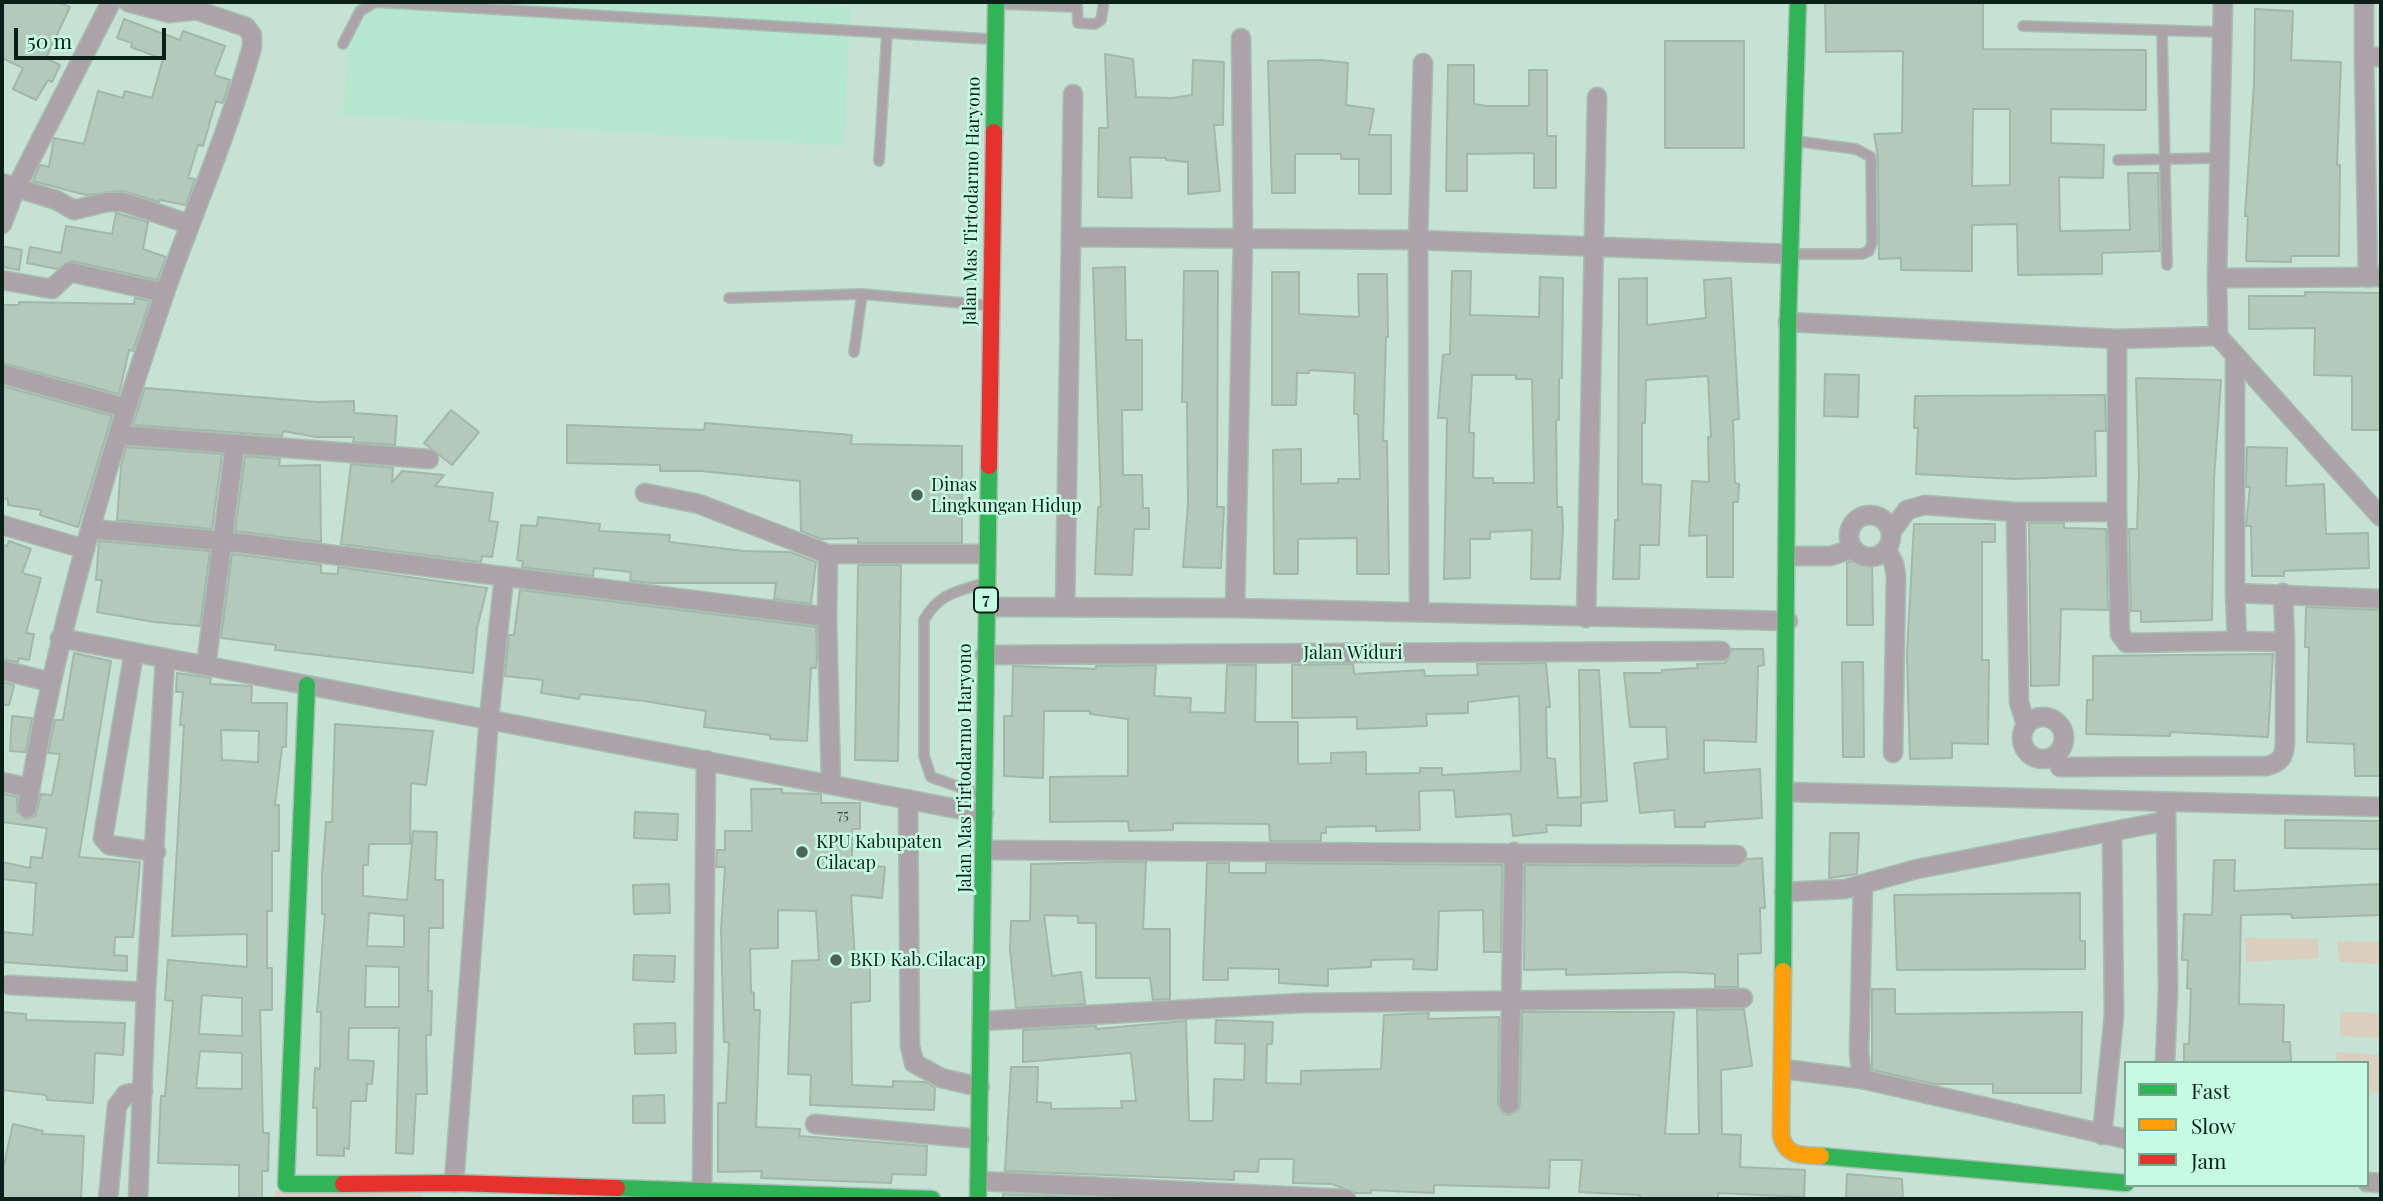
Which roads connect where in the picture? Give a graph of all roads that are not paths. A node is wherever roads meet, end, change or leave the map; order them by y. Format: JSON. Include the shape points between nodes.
{"nodes":[{"id":1,"x":111,"y":2,"type":"edge"},
{"id":2,"x":128,"y":2,"type":"edge"},
{"id":3,"x":1104,"y":2,"type":"edge"},
{"id":4,"x":1798,"y":2,"type":"edge"},
{"id":5,"x":2223,"y":2,"type":"edge"},
{"id":6,"x":2364,"y":2,"type":"edge"},
{"id":7,"x":996,"y":3,"type":"edge"},
{"id":8,"x":1077,"y":4,"type":"edge"},
{"id":9,"x":197,"y":6,"type":"edge"},
{"id":10,"x":2023,"y":26,"type":"dead end"},
{"id":11,"x":2162,"y":32,"type":"junction"},
{"id":12,"x":887,"y":33,"type":"junction"},
{"id":13,"x":2220,"y":33,"type":"junction"},
{"id":14,"x":1241,"y":38,"type":"dead end"},
{"id":15,"x":994,"y":40,"type":"junction"},
{"id":16,"x":343,"y":44,"type":"dead end"},
{"id":17,"x":2373,"y":57,"type":"edge"},
{"id":18,"x":1423,"y":63,"type":"dead end"},
{"id":19,"x":1073,"y":94,"type":"dead end"},
{"id":20,"x":1597,"y":97,"type":"dead end"},
{"id":21,"x":1794,"y":141,"type":"junction"},
{"id":22,"x":2219,"y":158,"type":"junction"},
{"id":23,"x":2165,"y":159,"type":"junction"},
{"id":24,"x":2118,"y":160,"type":"dead end"},
{"id":25,"x":879,"y":161,"type":"dead end"},
{"id":26,"x":8,"y":187,"type":"edge"},
{"id":27,"x":2,"y":224,"type":"edge"},
{"id":28,"x":189,"y":224,"type":"junction"},
{"id":29,"x":2375,"y":231,"type":"edge"},
{"id":30,"x":1071,"y":237,"type":"junction"},
{"id":31,"x":1243,"y":238,"type":"junction"},
{"id":32,"x":1418,"y":240,"type":"junction"},
{"id":33,"x":1591,"y":248,"type":"junction"},
{"id":34,"x":1790,"y":254,"type":"junction"},
{"id":35,"x":2167,"y":265,"type":"dead end"},
{"id":36,"x":2375,"y":277,"type":"edge"},
{"id":37,"x":2217,"y":278,"type":"junction"},
{"id":38,"x":2,"y":280,"type":"edge"},
{"id":39,"x":165,"y":293,"type":"junction"},
{"id":40,"x":862,"y":295,"type":"junction"},
{"id":41,"x":729,"y":298,"type":"dead end"},
{"id":42,"x":990,"y":306,"type":"junction"},
{"id":43,"x":1788,"y":322,"type":"junction"},
{"id":44,"x":2218,"y":336,"type":"junction"},
{"id":45,"x":2117,"y":339,"type":"junction"},
{"id":46,"x":854,"y":352,"type":"dead end"},
{"id":47,"x":2235,"y":358,"type":"junction"},
{"id":48,"x":2,"y":374,"type":"edge"},
{"id":49,"x":126,"y":408,"type":"junction"},
{"id":50,"x":119,"y":435,"type":"junction"},
{"id":51,"x":235,"y":444,"type":"junction"},
{"id":52,"x":429,"y":459,"type":"dead end"},
{"id":53,"x":645,"y":494,"type":"dead end"},
{"id":54,"x":2016,"y":512,"type":"junction"},
{"id":55,"x":2117,"y":512,"type":"junction"},
{"id":56,"x":2381,"y":517,"type":"edge"},
{"id":57,"x":2,"y":525,"type":"edge"},
{"id":58,"x":92,"y":529,"type":"junction"},
{"id":59,"x":1891,"y":532,"type":"junction"},
{"id":60,"x":223,"y":541,"type":"junction"},
{"id":61,"x":85,"y":549,"type":"junction"},
{"id":62,"x":1853,"y":550,"type":"junction"},
{"id":63,"x":1886,"y":550,"type":"junction"},
{"id":64,"x":828,"y":554,"type":"junction"},
{"id":65,"x":986,"y":555,"type":"junction"},
{"id":66,"x":1788,"y":556,"type":"junction"},
{"id":67,"x":504,"y":577,"type":"junction"},
{"id":68,"x":986,"y":582,"type":"junction"},
{"id":69,"x":2235,"y":593,"type":"junction"},
{"id":70,"x":2283,"y":593,"type":"junction"},
{"id":71,"x":2381,"y":599,"type":"edge"},
{"id":72,"x":986,"y":607,"type":"junction"},
{"id":73,"x":1065,"y":607,"type":"junction"},
{"id":74,"x":1235,"y":608,"type":"junction"},
{"id":75,"x":1419,"y":612,"type":"junction"},
{"id":76,"x":827,"y":617,"type":"junction"},
{"id":77,"x":1586,"y":618,"type":"junction"},
{"id":78,"x":1788,"y":621,"type":"junction"},
{"id":79,"x":60,"y":638,"type":"junction"},
{"id":80,"x":2237,"y":641,"type":"junction"},
{"id":81,"x":2285,"y":642,"type":"junction"},
{"id":82,"x":1721,"y":651,"type":"dead end"},
{"id":83,"x":134,"y":652,"type":"junction"},
{"id":84,"x":985,"y":655,"type":"junction"},
{"id":85,"x":165,"y":658,"type":"junction"},
{"id":86,"x":206,"y":666,"type":"junction"},
{"id":87,"x":2,"y":670,"type":"edge"},
{"id":88,"x":50,"y":682,"type":"junction"},
{"id":89,"x":307,"y":685,"type":"junction"},
{"id":90,"x":489,"y":718,"type":"junction"},
{"id":91,"x":2026,"y":725,"type":"junction"},
{"id":92,"x":1893,"y":753,"type":"dead end"},
{"id":93,"x":706,"y":760,"type":"junction"},
{"id":94,"x":2056,"y":762,"type":"junction"},
{"id":95,"x":2,"y":782,"type":"edge"},
{"id":96,"x":831,"y":784,"type":"junction"},
{"id":97,"x":30,"y":788,"type":"junction"},
{"id":98,"x":1786,"y":792,"type":"junction"},
{"id":99,"x":908,"y":799,"type":"junction"},
{"id":100,"x":2066,"y":800,"type":"junction"},
{"id":101,"x":2166,"y":801,"type":"junction"},
{"id":102,"x":984,"y":805,"type":"junction"},
{"id":103,"x":2381,"y":807,"type":"edge"},
{"id":104,"x":27,"y":808,"type":"dead end"},
{"id":105,"x":2166,"y":821,"type":"junction"},
{"id":106,"x":2112,"y":832,"type":"junction"},
{"id":107,"x":984,"y":850,"type":"junction"},
{"id":108,"x":156,"y":852,"type":"junction"},
{"id":109,"x":1514,"y":852,"type":"junction"},
{"id":110,"x":1737,"y":855,"type":"dead end"},
{"id":111,"x":1863,"y":884,"type":"junction"},
{"id":112,"x":1784,"y":892,"type":"junction"},
{"id":113,"x":9,"y":985,"type":"dead end"},
{"id":114,"x":146,"y":992,"type":"junction"},
{"id":115,"x":1743,"y":998,"type":"dead end"},
{"id":116,"x":1512,"y":1000,"type":"junction"},
{"id":117,"x":982,"y":1021,"type":"junction"},
{"id":118,"x":2165,"y":1061,"type":"edge"},
{"id":119,"x":1783,"y":1069,"type":"junction"},
{"id":120,"x":1862,"y":1079,"type":"junction"},
{"id":121,"x":980,"y":1087,"type":"junction"},
{"id":122,"x":143,"y":1091,"type":"junction"},
{"id":123,"x":1509,"y":1104,"type":"dead end"},
{"id":124,"x":814,"y":1124,"type":"dead end"},
{"id":125,"x":2102,"y":1135,"type":"junction"},
{"id":126,"x":979,"y":1139,"type":"junction"},
{"id":127,"x":2124,"y":1139,"type":"edge"},
{"id":128,"x":2124,"y":1183,"type":"edge"},
{"id":129,"x":464,"y":1186,"type":"junction"},
{"id":130,"x":979,"y":1190,"type":"edge"},
{"id":131,"x":285,"y":1191,"type":"edge"},
{"id":132,"x":702,"y":1191,"type":"junction"},
{"id":133,"x":108,"y":1199,"type":"edge"},
{"id":134,"x":138,"y":1199,"type":"edge"},
{"id":135,"x":932,"y":1199,"type":"edge"},
{"id":136,"x":1346,"y":1199,"type":"edge"}],
"edges":[{"from":1,"to":26,"type":"street"},
{"from":2,"to":9,"type":"street","via":[[170,13]]},
{"from":3,"to":8,"type":"lane","via":[[1099,23],[1078,23]]},
{"from":4,"to":21,"type":"main road"},
{"from":5,"to":13,"type":"street"},
{"from":6,"to":17,"type":"street"},
{"from":7,"to":8,"type":"lane"},
{"from":7,"to":15,"type":"main road","name":"Jalan Mas Tirtodarmo Haryono","number":"7"},
{"from":9,"to":28,"type":"street","via":[[246,27],[253,41]]},
{"from":10,"to":11,"type":"lane"},
{"from":11,"to":13,"type":"lane"},
{"from":11,"to":23,"type":"lane"},
{"from":12,"to":15,"type":"lane"},
{"from":12,"to":16,"type":"lane","via":[[375,2],[360,11]]},
{"from":12,"to":25,"type":"lane"},
{"from":13,"to":22,"type":"street"},
{"from":14,"to":31,"type":"street"},
{"from":15,"to":42,"type":"main road","name":"Jalan Mas Tirtodarmo Haryono","number":"7"},
{"from":17,"to":29,"type":"street"},
{"from":18,"to":32,"type":"street"},
{"from":19,"to":30,"type":"street"},
{"from":20,"to":33,"type":"street"},
{"from":21,"to":34,"type":"main road"},
{"from":21,"to":34,"type":"lane","via":[[1856,149],[1871,157],[1872,243],[1862,254]]},
{"from":22,"to":23,"type":"lane"},
{"from":22,"to":37,"type":"street"},
{"from":23,"to":24,"type":"lane"},
{"from":23,"to":35,"type":"lane"},
{"from":26,"to":27,"type":"street"},
{"from":26,"to":28,"type":"street","via":[[75,210],[122,202]]},
{"from":28,"to":39,"type":"street"},
{"from":29,"to":36,"type":"street"},
{"from":30,"to":31,"type":"street"},
{"from":30,"to":73,"type":"street"},
{"from":31,"to":32,"type":"street"},
{"from":31,"to":74,"type":"street"},
{"from":32,"to":33,"type":"street"},
{"from":32,"to":75,"type":"street"},
{"from":33,"to":34,"type":"street"},
{"from":33,"to":77,"type":"street"},
{"from":34,"to":43,"type":"main road"},
{"from":36,"to":37,"type":"street"},
{"from":37,"to":44,"type":"street"},
{"from":38,"to":39,"type":"street","via":[[52,289],[70,272]]},
{"from":39,"to":49,"type":"street"},
{"from":40,"to":41,"type":"lane"},
{"from":40,"to":42,"type":"lane"},
{"from":40,"to":46,"type":"lane"},
{"from":42,"to":65,"type":"main road","name":"Jalan Mas Tirtodarmo Haryono","number":"7"},
{"from":43,"to":45,"type":"street"},
{"from":43,"to":66,"type":"main road"},
{"from":44,"to":45,"type":"street"},
{"from":44,"to":47,"type":"street"},
{"from":45,"to":55,"type":"street"},
{"from":47,"to":56,"type":"street"},
{"from":47,"to":69,"type":"street"},
{"from":48,"to":49,"type":"street"},
{"from":49,"to":50,"type":"street"},
{"from":50,"to":51,"type":"street"},
{"from":50,"to":58,"type":"street"},
{"from":51,"to":52,"type":"street"},
{"from":51,"to":60,"type":"street"},
{"from":53,"to":64,"type":"street","via":[[699,504]]},
{"from":54,"to":55,"type":"street"},
{"from":54,"to":59,"type":"street","via":[[1917,506],[1907,510]]},
{"from":54,"to":91,"type":"street","via":[[2019,702]]},
{"from":55,"to":80,"type":"street","via":[[2123,641]]},
{"from":57,"to":61,"type":"street"},
{"from":58,"to":60,"type":"street"},
{"from":58,"to":61,"type":"street"},
{"from":59,"to":62,"type":"street","via":[[1880,517],[1861,517],[1849,531]]},
{"from":59,"to":63,"type":"street"},
{"from":60,"to":67,"type":"street"},
{"from":60,"to":86,"type":"street"},
{"from":61,"to":79,"type":"street"},
{"from":62,"to":63,"type":"street","via":[[1869,558]]},
{"from":62,"to":66,"type":"street","via":[[1830,556]]},
{"from":63,"to":92,"type":"street","via":[[1896,575]]},
{"from":64,"to":65,"type":"street"},
{"from":64,"to":76,"type":"street"},
{"from":65,"to":68,"type":"main road","name":"Jalan Mas Tirtodarmo Haryono","number":"7"},
{"from":66,"to":78,"type":"main road"},
{"from":67,"to":76,"type":"street"},
{"from":67,"to":90,"type":"street"},
{"from":68,"to":72,"type":"main road","name":"Jalan Mas Tirtodarmo Haryono","number":"7"},
{"from":68,"to":102,"type":"lane","via":[[933,604],[925,620],[924,757],[931,777]]},
{"from":69,"to":70,"type":"street"},
{"from":69,"to":80,"type":"street"},
{"from":70,"to":71,"type":"street"},
{"from":70,"to":81,"type":"street"},
{"from":72,"to":73,"type":"street"},
{"from":72,"to":84,"type":"main road","name":"Jalan Mas Tirtodarmo Haryono","number":"7"},
{"from":73,"to":74,"type":"street"},
{"from":74,"to":75,"type":"street"},
{"from":75,"to":77,"type":"street"},
{"from":76,"to":96,"type":"street"},
{"from":77,"to":78,"type":"street"},
{"from":78,"to":98,"type":"main road"},
{"from":79,"to":83,"type":"street"},
{"from":79,"to":88,"type":"street"},
{"from":80,"to":81,"type":"street"},
{"from":81,"to":94,"type":"street","via":[[2286,743],[2278,763]]},
{"from":82,"to":84,"type":"street","name":"Jalan Widuri"},
{"from":83,"to":85,"type":"street"},
{"from":83,"to":108,"type":"street","via":[[103,838],[109,845]]},
{"from":84,"to":102,"type":"main road","name":"Jalan Mas Tirtodarmo Haryono","number":"7"},
{"from":85,"to":86,"type":"street"},
{"from":85,"to":108,"type":"street"},
{"from":86,"to":89,"type":"street"},
{"from":87,"to":88,"type":"street"},
{"from":88,"to":97,"type":"street"},
{"from":89,"to":90,"type":"street"},
{"from":89,"to":131,"type":"main road"},
{"from":90,"to":93,"type":"street"},
{"from":90,"to":129,"type":"street"},
{"from":91,"to":94,"type":"street","via":[[2022,743],[2026,752]]},
{"from":91,"to":94,"type":"street","via":[[2043,717],[2060,725],[2064,743]]},
{"from":93,"to":96,"type":"street"},
{"from":93,"to":132,"type":"street"},
{"from":94,"to":100,"type":"street"},
{"from":95,"to":97,"type":"street"},
{"from":96,"to":99,"type":"street"},
{"from":97,"to":104,"type":"street"},
{"from":98,"to":100,"type":"street"},
{"from":98,"to":112,"type":"main road"},
{"from":99,"to":102,"type":"street"},
{"from":99,"to":121,"type":"street","via":[[910,1046],[914,1063],[924,1071]]},
{"from":100,"to":101,"type":"street"},
{"from":101,"to":103,"type":"street"},
{"from":101,"to":105,"type":"street"},
{"from":102,"to":107,"type":"main road","name":"Jalan Mas Tirtodarmo Haryono","number":"7"},
{"from":105,"to":106,"type":"street"},
{"from":105,"to":118,"type":"street"},
{"from":106,"to":111,"type":"street","via":[[1917,869]]},
{"from":106,"to":125,"type":"street","via":[[2114,1016]]},
{"from":107,"to":109,"type":"street"},
{"from":107,"to":117,"type":"main road","name":"Jalan Mas Tirtodarmo Haryono","number":"7"},
{"from":108,"to":114,"type":"street"},
{"from":109,"to":110,"type":"street"},
{"from":109,"to":116,"type":"street"},
{"from":111,"to":112,"type":"street","via":[[1833,891]]},
{"from":111,"to":120,"type":"street"},
{"from":112,"to":119,"type":"main road"},
{"from":113,"to":114,"type":"street"},
{"from":114,"to":122,"type":"street"},
{"from":115,"to":116,"type":"street"},
{"from":116,"to":117,"type":"street","via":[[1301,1003]]},
{"from":116,"to":123,"type":"street"},
{"from":117,"to":121,"type":"main road","name":"Jalan Mas Tirtodarmo Haryono","number":"7"},
{"from":119,"to":120,"type":"street"},
{"from":119,"to":128,"type":"main road","via":[[1781,1135],[1792,1154]]},
{"from":120,"to":125,"type":"street"},
{"from":121,"to":126,"type":"main road","name":"Jalan Mas Tirtodarmo Haryono","number":"7"},
{"from":122,"to":133,"type":"street","via":[[126,1094],[117,1106]]},
{"from":122,"to":134,"type":"street"},
{"from":124,"to":126,"type":"street"},
{"from":125,"to":127,"type":"street"},
{"from":126,"to":130,"type":"main road","name":"Jalan Mas Tirtodarmo Haryono","number":"7"},
{"from":129,"to":131,"type":"main road"},
{"from":129,"to":132,"type":"main road"},
{"from":130,"to":136,"type":"street"},
{"from":132,"to":135,"type":"main road"}]}
